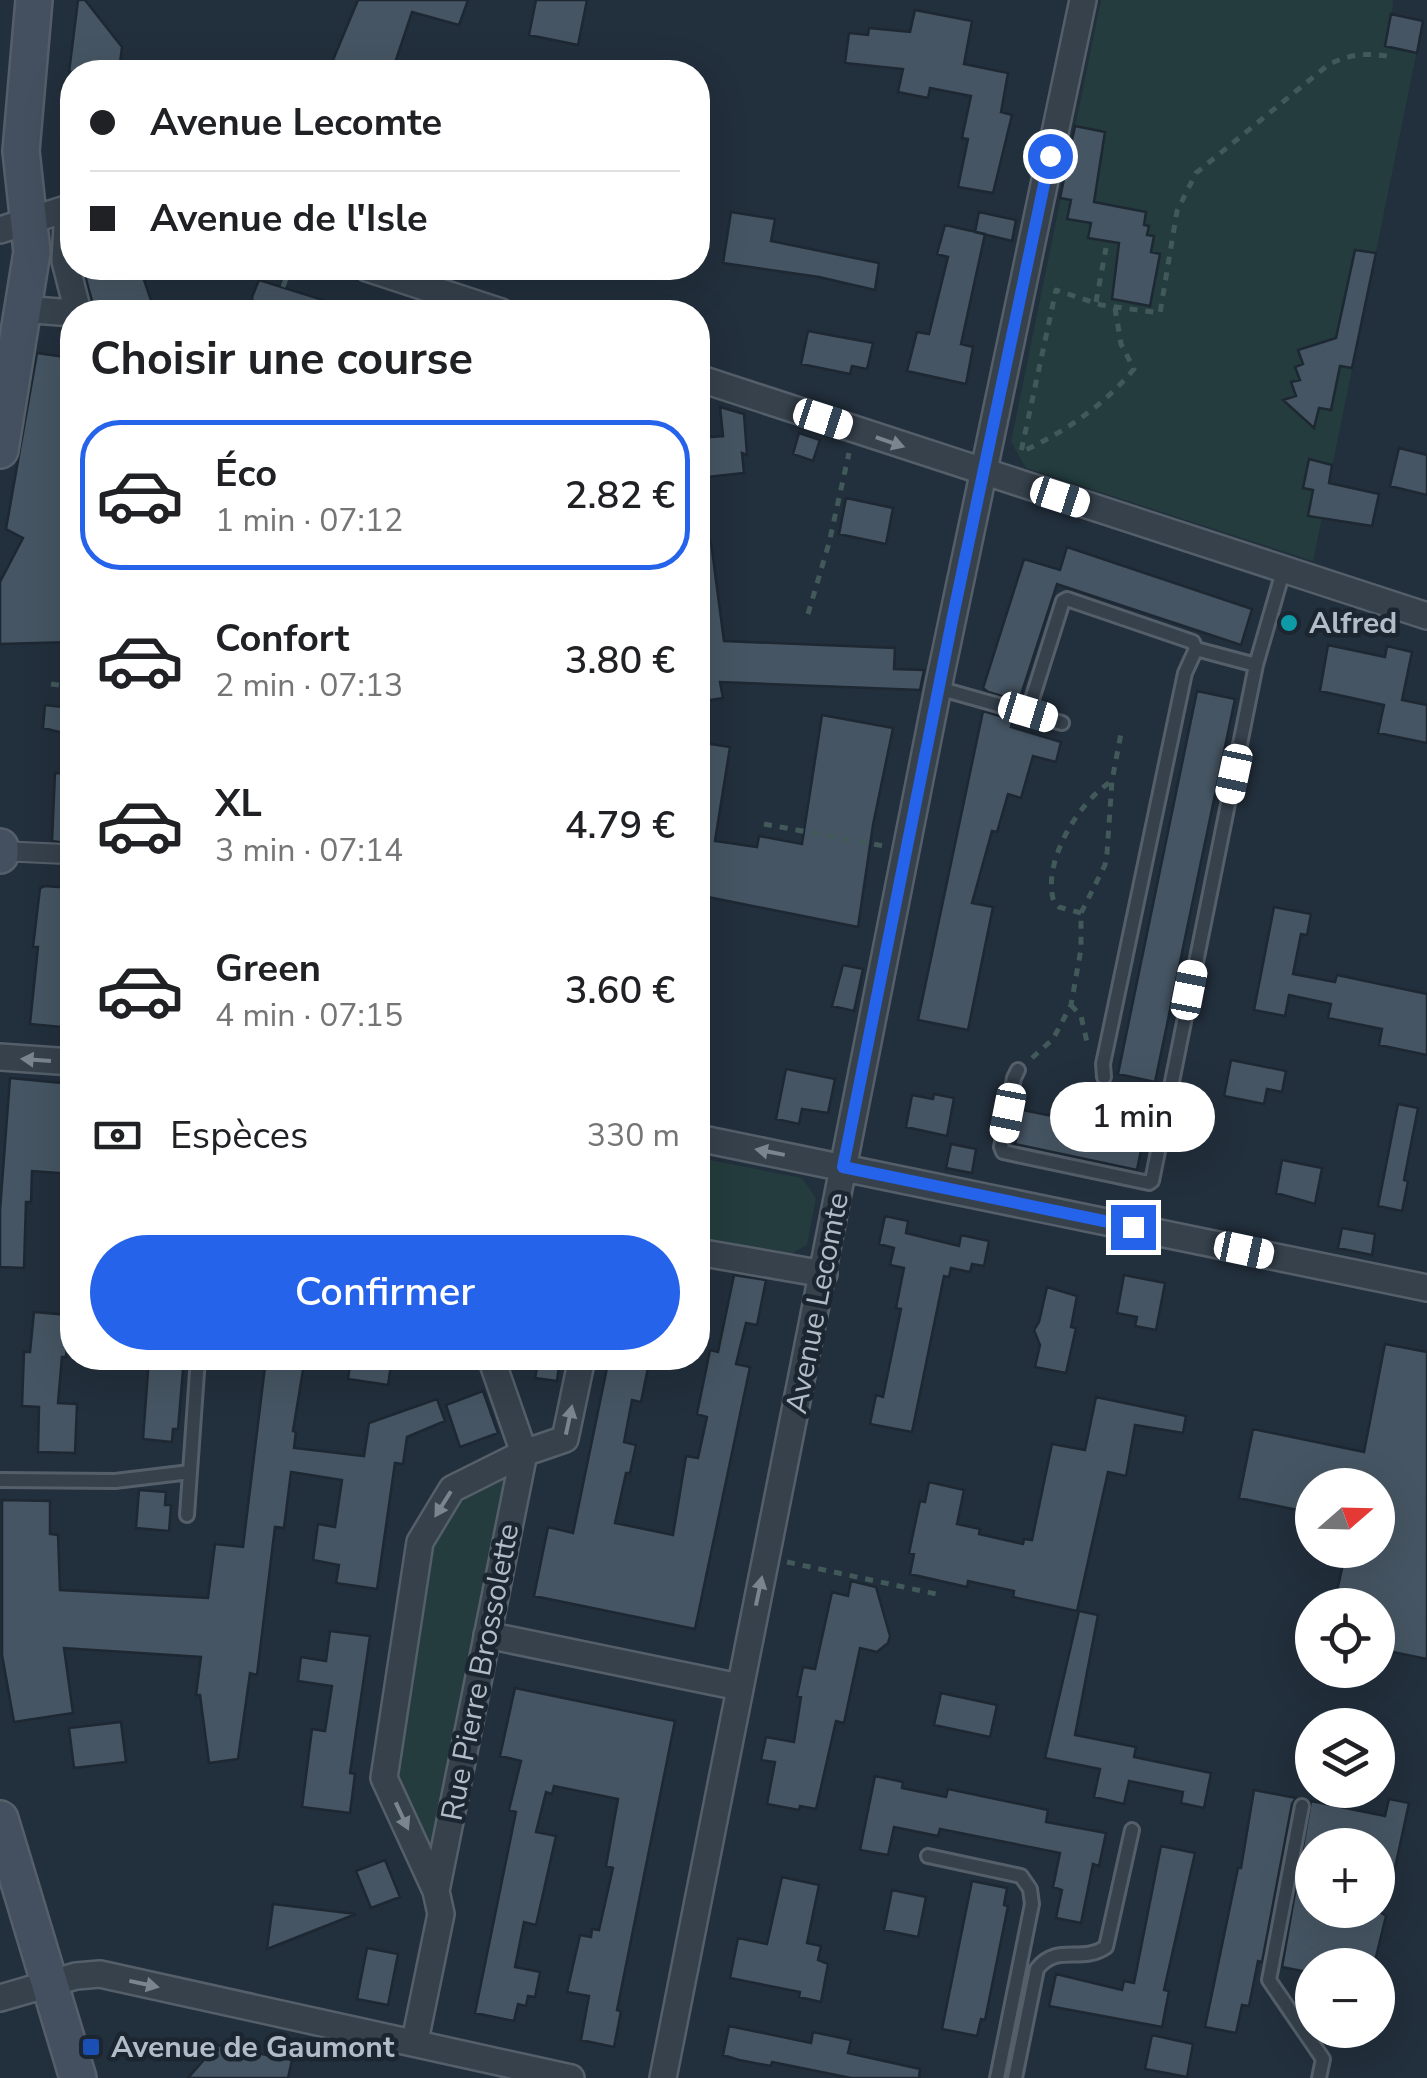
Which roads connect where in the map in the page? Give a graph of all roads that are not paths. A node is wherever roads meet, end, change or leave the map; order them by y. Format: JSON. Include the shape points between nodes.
{"nodes":[{"id":1,"x":34,"y":0,"type":"edge"},
{"id":2,"x":1084,"y":0,"type":"edge"},
{"id":3,"x":60,"y":210,"type":"edge"},
{"id":4,"x":14,"y":226,"type":"edge"},
{"id":5,"x":404,"y":280,"type":"edge"},
{"id":6,"x":464,"y":300,"type":"edge"},
{"id":7,"x":22,"y":309,"type":"junction"},
{"id":8,"x":60,"y":312,"type":"edge"},
{"id":9,"x":710,"y":382,"type":"edge"},
{"id":10,"x":0,"y":450,"type":"edge"},
{"id":11,"x":982,"y":472,"type":"junction"},
{"id":12,"x":1284,"y":568,"type":"junction"},
{"id":13,"x":1427,"y":616,"type":"edge"},
{"id":14,"x":1196,"y":649,"type":"junction"},
{"id":15,"x":1256,"y":665,"type":"junction"},
{"id":16,"x":938,"y":688,"type":"junction"},
{"id":17,"x":1028,"y":712,"type":"junction"},
{"id":18,"x":1062,"y":722,"type":"dead end"},
{"id":19,"x":0,"y":851,"type":"edge"},
{"id":20,"x":60,"y":854,"type":"edge"},
{"id":21,"x":0,"y":1057,"type":"edge"},
{"id":22,"x":60,"y":1061,"type":"edge"},
{"id":23,"x":1018,"y":1070,"type":"road end"},
{"id":24,"x":1104,"y":1071,"type":"road end"},
{"id":25,"x":710,"y":1140,"type":"edge"},
{"id":26,"x":843,"y":1167,"type":"junction"},
{"id":27,"x":710,"y":1254,"type":"edge"},
{"id":28,"x":824,"y":1274,"type":"junction"},
{"id":29,"x":1427,"y":1288,"type":"edge"},
{"id":30,"x":197,"y":1370,"type":"edge"},
{"id":31,"x":495,"y":1370,"type":"edge"},
{"id":32,"x":579,"y":1370,"type":"edge"},
{"id":33,"x":524,"y":1453,"type":"junction"},
{"id":34,"x":190,"y":1472,"type":"junction"},
{"id":35,"x":0,"y":1480,"type":"edge"},
{"id":36,"x":188,"y":1515,"type":"dead end"},
{"id":37,"x":487,"y":1635,"type":"junction"},
{"id":38,"x":739,"y":1687,"type":"junction"},
{"id":39,"x":1302,"y":1808,"type":"edge"},
{"id":40,"x":0,"y":1818,"type":"edge"},
{"id":41,"x":1132,"y":1830,"type":"dead end"},
{"id":42,"x":928,"y":1856,"type":"dead end"},
{"id":43,"x":436,"y":1890,"type":"junction"},
{"id":44,"x":49,"y":1983,"type":"junction"},
{"id":45,"x":0,"y":1998,"type":"edge"},
{"id":46,"x":417,"y":2031,"type":"dead end"},
{"id":47,"x":78,"y":2078,"type":"edge"},
{"id":48,"x":572,"y":2078,"type":"edge"},
{"id":49,"x":663,"y":2078,"type":"edge"},
{"id":50,"x":997,"y":2078,"type":"edge"},
{"id":51,"x":1015,"y":2078,"type":"edge"},
{"id":52,"x":1319,"y":2078,"type":"edge"}],
"edges":[{"from":1,"to":4,"type":"main road"},
{"from":2,"to":11,"type":"street","name":"Avenue Lecomte"},
{"from":3,"to":4,"type":"street"},
{"from":4,"to":7,"type":"main road","via":[[32,252]]},
{"from":5,"to":6,"type":"street"},
{"from":7,"to":8,"type":"street"},
{"from":7,"to":10,"type":"main road"},
{"from":9,"to":11,"type":"street","one_way":true},
{"from":11,"to":12,"type":"street"},
{"from":11,"to":16,"type":"street","name":"Avenue Lecomte"},
{"from":12,"to":13,"type":"street"},
{"from":12,"to":15,"type":"lane"},
{"from":14,"to":15,"type":"lane"},
{"from":14,"to":17,"type":"lane","via":[[1193,642],[1068,599]]},
{"from":14,"to":24,"type":"lane","via":[[1185,674]]},
{"from":15,"to":23,"type":"lane","via":[[1152,1181],[1003,1152]]},
{"from":16,"to":17,"type":"lane"},
{"from":16,"to":26,"type":"street","name":"Avenue Lecomte"},
{"from":17,"to":18,"type":"lane"},
{"from":19,"to":20,"type":"street"},
{"from":22,"to":21,"type":"street","one_way":true},
{"from":26,"to":25,"type":"street","one_way":true},
{"from":26,"to":28,"type":"street","name":"Avenue Lecomte"},
{"from":26,"to":29,"type":"street"},
{"from":27,"to":28,"type":"street"},
{"from":38,"to":28,"type":"street","name":"Avenue Lecomte","one_way":true},
{"from":30,"to":34,"type":"lane"},
{"from":31,"to":33,"type":"street"},
{"from":33,"to":32,"type":"street","one_way":true,"via":[[565,1439]]},
{"from":33,"to":37,"type":"street","name":"Rue Pierre Brossolette"},
{"from":33,"to":43,"type":"street","name":"Rue Pierre Brossolette","one_way":true,"via":[[452,1490],[420,1542],[384,1778]]},
{"from":34,"to":35,"type":"lane","via":[[115,1482]]},
{"from":34,"to":36,"type":"lane"},
{"from":37,"to":38,"type":"street"},
{"from":37,"to":43,"type":"street","name":"Rue Pierre Brossolette"},
{"from":38,"to":49,"type":"street","name":"Avenue Lecomte"},
{"from":39,"to":52,"type":"lane","via":[[1269,1980],[1323,2059]]},
{"from":40,"to":44,"type":"main road"},
{"from":41,"to":51,"type":"lane","via":[[1106,1947],[1093,1956],[1055,1954],[1037,1969]]},
{"from":42,"to":50,"type":"lane","via":[[1021,1876],[1030,1889]]},
{"from":43,"to":46,"type":"street","name":"Rue Pierre Brossolette","via":[[441,1914]]},
{"from":44,"to":45,"type":"street"},
{"from":44,"to":47,"type":"main road"},
{"from":44,"to":48,"type":"street","one_way":true,"via":[[100,1974]]}]}
